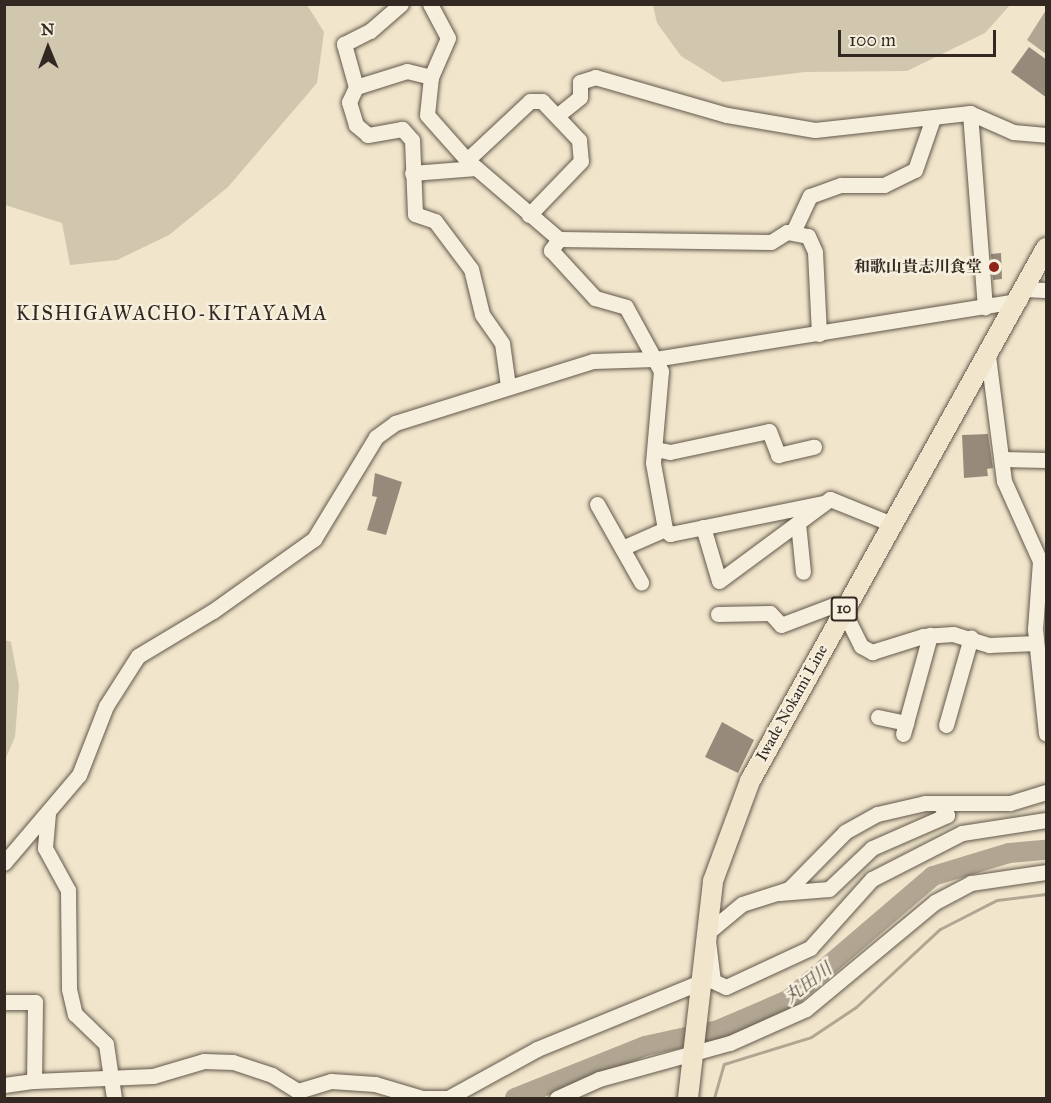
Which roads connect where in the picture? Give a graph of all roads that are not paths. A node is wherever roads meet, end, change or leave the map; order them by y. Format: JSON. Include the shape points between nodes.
{"nodes":[{"id":1,"x":401,"y":4,"type":"edge"},
{"id":2,"x":430,"y":4,"type":"edge"},
{"id":3,"x":431,"y":77,"type":"junction"},
{"id":4,"x":356,"y":87,"type":"junction"},
{"id":5,"x":970,"y":113,"type":"junction"},
{"id":6,"x":558,"y":116,"type":"junction"},
{"id":7,"x":933,"y":117,"type":"junction"},
{"id":8,"x":1047,"y":135,"type":"edge"},
{"id":9,"x":472,"y":164,"type":"junction"},
{"id":10,"x":412,"y":173,"type":"junction"},
{"id":11,"x":529,"y":214,"type":"junction"},
{"id":12,"x":793,"y":232,"type":"junction"},
{"id":13,"x":559,"y":239,"type":"junction"},
{"id":14,"x":1047,"y":248,"type":"edge"},
{"id":15,"x":1047,"y":290,"type":"edge"},
{"id":16,"x":1022,"y":295,"type":"junction"},
{"id":17,"x":985,"y":307,"type":"junction"},
{"id":18,"x":819,"y":334,"type":"junction"},
{"id":19,"x":988,"y":356,"type":"junction"},
{"id":20,"x":655,"y":359,"type":"junction"},
{"id":21,"x":508,"y":386,"type":"junction"},
{"id":22,"x":814,"y":447,"type":"dead end"},
{"id":23,"x":655,"y":449,"type":"junction"},
{"id":24,"x":1002,"y":459,"type":"junction"},
{"id":25,"x":1047,"y":460,"type":"edge"},
{"id":26,"x":597,"y":504,"type":"dead end"},
{"id":27,"x":824,"y":504,"type":"junction"},
{"id":28,"x":798,"y":523,"type":"junction"},
{"id":29,"x":892,"y":524,"type":"junction"},
{"id":30,"x":703,"y":527,"type":"junction"},
{"id":31,"x":665,"y":529,"type":"junction"},
{"id":32,"x":622,"y":548,"type":"junction"},
{"id":33,"x":1043,"y":566,"type":"edge"},
{"id":34,"x":803,"y":572,"type":"dead end"},
{"id":35,"x":641,"y":582,"type":"dead end"},
{"id":36,"x":843,"y":610,"type":"junction"},
{"id":37,"x":1041,"y":610,"type":"edge"},
{"id":38,"x":718,"y":614,"type":"dead end"},
{"id":39,"x":930,"y":635,"type":"junction"},
{"id":40,"x":971,"y":637,"type":"junction"},
{"id":41,"x":1040,"y":649,"type":"edge"},
{"id":42,"x":878,"y":717,"type":"dead end"},
{"id":43,"x":946,"y":725,"type":"dead end"},
{"id":44,"x":1047,"y":733,"type":"edge"},
{"id":45,"x":1047,"y":792,"type":"edge"},
{"id":46,"x":939,"y":803,"type":"junction"},
{"id":47,"x":48,"y":813,"type":"junction"},
{"id":48,"x":1047,"y":820,"type":"edge"},
{"id":49,"x":4,"y":863,"type":"edge"},
{"id":50,"x":1047,"y":872,"type":"edge"},
{"id":51,"x":776,"y":893,"type":"junction"},
{"id":52,"x":706,"y":933,"type":"junction"},
{"id":53,"x":700,"y":986,"type":"junction"},
{"id":54,"x":4,"y":1002,"type":"edge"},
{"id":55,"x":693,"y":1052,"type":"junction"},
{"id":56,"x":113,"y":1074,"type":"junction"},
{"id":57,"x":34,"y":1081,"type":"junction"},
{"id":58,"x":4,"y":1085,"type":"edge"},
{"id":59,"x":114,"y":1098,"type":"edge"},
{"id":60,"x":421,"y":1098,"type":"edge"},
{"id":61,"x":447,"y":1098,"type":"edge"},
{"id":62,"x":557,"y":1098,"type":"edge"},
{"id":63,"x":688,"y":1098,"type":"edge"}],
"edges":[{"from":1,"to":4,"type":"street","via":[[370,31],[344,44]]},
{"from":2,"to":3,"type":"street","via":[[448,38]]},
{"from":3,"to":4,"type":"street","via":[[407,71]]},
{"from":3,"to":9,"type":"street","via":[[427,115]]},
{"from":4,"to":10,"type":"street","via":[[349,102],[356,125],[368,135],[402,129],[412,140]]},
{"from":5,"to":7,"type":"street"},
{"from":5,"to":8,"type":"street","via":[[1013,132]]},
{"from":5,"to":17,"type":"street"},
{"from":6,"to":7,"type":"street","via":[[580,97],[580,82],[595,77],[727,115],[815,130]]},
{"from":6,"to":9,"type":"street","via":[[542,101],[530,101]]},
{"from":6,"to":11,"type":"street","via":[[579,140],[581,161]]},
{"from":7,"to":12,"type":"street","via":[[915,170],[884,185],[841,185],[810,196]]},
{"from":9,"to":10,"type":"street"},
{"from":9,"to":11,"type":"street"},
{"from":10,"to":21,"type":"street","via":[[415,214],[435,221],[471,269],[482,314],[502,343]]},
{"from":11,"to":13,"type":"street"},
{"from":12,"to":13,"type":"street","via":[[771,242]]},
{"from":12,"to":18,"type":"street","via":[[813,243]]},
{"from":13,"to":20,"type":"street","via":[[551,250],[595,298],[626,307]]},
{"from":14,"to":16,"type":"main road","name":"Iwade Nokami Line","number":"10"},
{"from":15,"to":16,"type":"street"},
{"from":16,"to":17,"type":"street"},
{"from":16,"to":19,"type":"main road","name":"Iwade Nokami Line","number":"10"},
{"from":17,"to":18,"type":"street"},
{"from":18,"to":20,"type":"street"},
{"from":19,"to":24,"type":"street"},
{"from":19,"to":29,"type":"main road","name":"Iwade Nokami Line","number":"10"},
{"from":20,"to":21,"type":"street","via":[[593,361]]},
{"from":20,"to":23,"type":"street","via":[[662,371]]},
{"from":21,"to":47,"type":"street","via":[[383,430],[314,539],[213,612],[138,656],[106,706],[79,775]]},
{"from":22,"to":23,"type":"street","via":[[778,455],[769,431],[670,452]]},
{"from":23,"to":31,"type":"street"},
{"from":24,"to":25,"type":"street"},
{"from":24,"to":33,"type":"street","via":[[1004,481]]},
{"from":26,"to":32,"type":"street"},
{"from":27,"to":28,"type":"street"},
{"from":27,"to":29,"type":"street","via":[[830,499]]},
{"from":27,"to":30,"type":"street"},
{"from":28,"to":30,"type":"street","via":[[719,581]]},
{"from":28,"to":34,"type":"street"},
{"from":29,"to":36,"type":"main road","name":"Iwade Nokami Line","number":"10"},
{"from":30,"to":31,"type":"street","via":[[670,534]]},
{"from":31,"to":32,"type":"street"},
{"from":32,"to":35,"type":"street"},
{"from":33,"to":37,"type":"street"},
{"from":36,"to":38,"type":"street","via":[[834,605],[781,625],[770,613]]},
{"from":36,"to":39,"type":"street","via":[[861,646],[872,652]]},
{"from":36,"to":52,"type":"main road","name":"Iwade Nokami Line","number":"10","via":[[750,781],[716,870]]},
{"from":37,"to":41,"type":"street"},
{"from":39,"to":40,"type":"street"},
{"from":39,"to":42,"type":"street","via":[[905,728]]},
{"from":40,"to":41,"type":"street","via":[[989,645]]},
{"from":40,"to":43,"type":"street"},
{"from":41,"to":44,"type":"street"},
{"from":45,"to":46,"type":"street","via":[[1010,803]]},
{"from":46,"to":51,"type":"street","via":[[877,813],[845,832],[789,889]]},
{"from":46,"to":51,"type":"street","via":[[946,815],[872,848],[830,889]]},
{"from":47,"to":49,"type":"street"},
{"from":47,"to":56,"type":"street","via":[[45,848],[68,890],[69,989],[75,1014],[106,1044]]},
{"from":48,"to":52,"type":"street","via":[[962,833],[872,879],[810,948],[726,987],[713,981]]},
{"from":50,"to":55,"type":"street","via":[[971,883],[902,926],[806,1009]]},
{"from":51,"to":52,"type":"street","via":[[742,904]]},
{"from":52,"to":53,"type":"main road","name":"Iwade Nokami Line","number":"10"},
{"from":53,"to":55,"type":"main road","name":"Iwade Nokami Line","number":"10"},
{"from":53,"to":61,"type":"street","via":[[537,1049]]},
{"from":54,"to":57,"type":"street","via":[[35,1002]]},
{"from":55,"to":62,"type":"street","via":[[599,1079]]},
{"from":55,"to":63,"type":"main road","name":"Iwade Nokami Line","number":"10"},
{"from":56,"to":57,"type":"street"},
{"from":56,"to":59,"type":"street"},
{"from":56,"to":60,"type":"street","via":[[153,1076],[204,1061],[233,1062],[272,1075],[298,1091],[330,1081],[375,1084]]},
{"from":57,"to":58,"type":"street"},
{"from":60,"to":61,"type":"street"}]}
